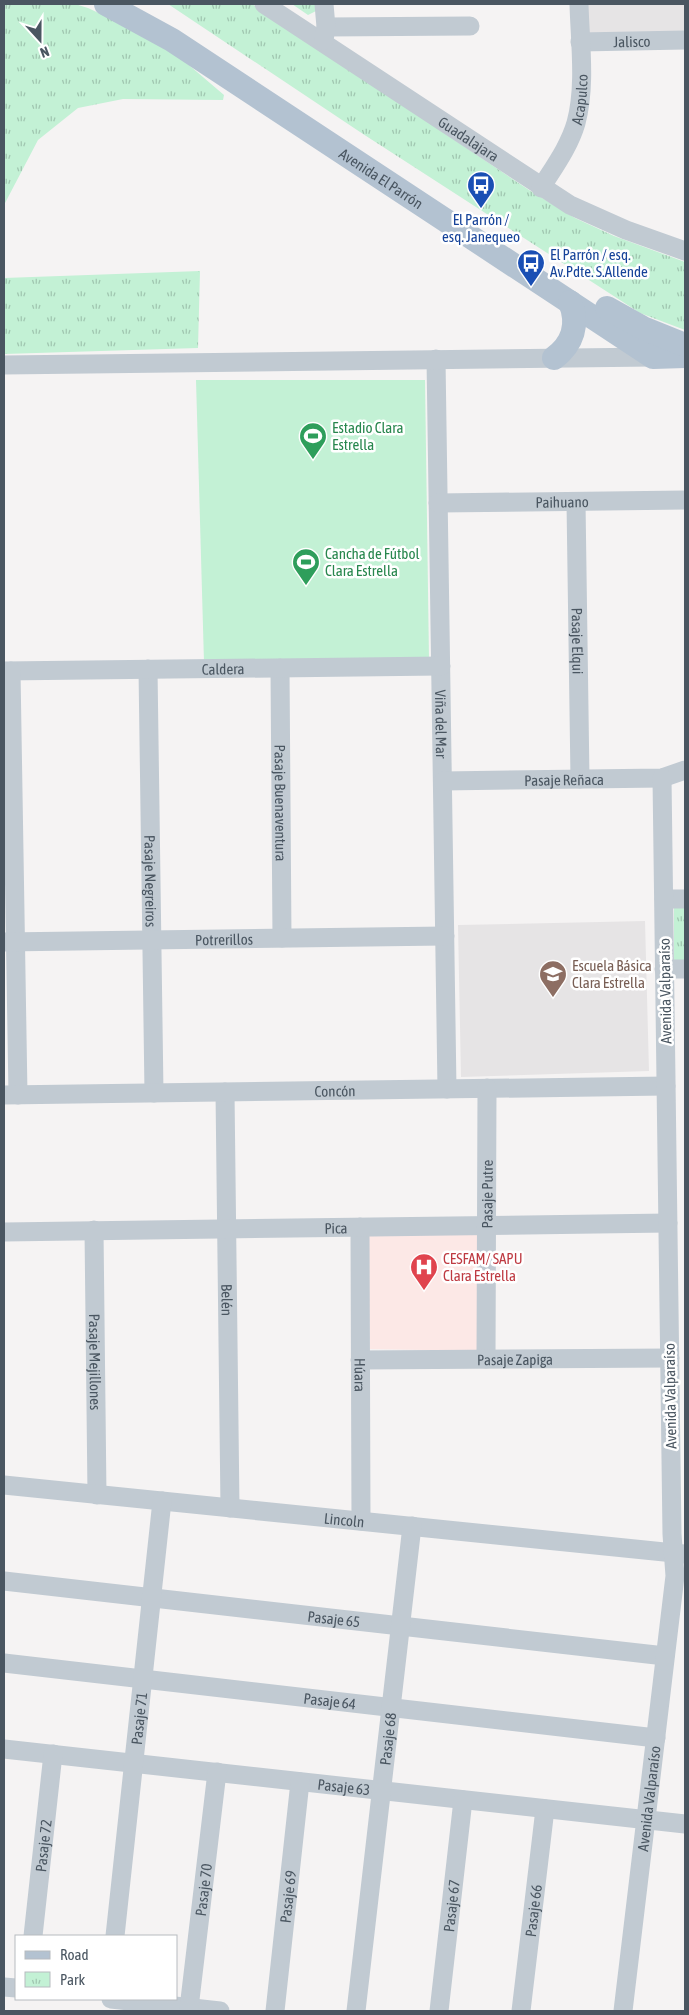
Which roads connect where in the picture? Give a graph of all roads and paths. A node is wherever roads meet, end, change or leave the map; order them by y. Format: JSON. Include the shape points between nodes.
{"nodes":[{"id":1,"x":106,"y":4,"type":"edge"},
{"id":2,"x":141,"y":4,"type":"edge"},
{"id":3,"x":264,"y":4,"type":"edge"},
{"id":4,"x":324,"y":4,"type":"edge"},
{"id":5,"x":579,"y":4,"type":"edge"},
{"id":6,"x":470,"y":26,"type":"dead end"},
{"id":7,"x":325,"y":35,"type":"junction"},
{"id":8,"x":685,"y":40,"type":"edge"},
{"id":9,"x":580,"y":42,"type":"junction"},
{"id":10,"x":541,"y":188,"type":"junction"},
{"id":11,"x":685,"y":251,"type":"edge"},
{"id":12,"x":570,"y":302,"type":"junction"},
{"id":13,"x":685,"y":345,"type":"edge"},
{"id":14,"x":685,"y":356,"type":"edge"},
{"id":15,"x":653,"y":357,"type":"junction"},
{"id":16,"x":554,"y":358,"type":"junction"},
{"id":17,"x":436,"y":359,"type":"junction"},
{"id":18,"x":4,"y":365,"type":"edge"},
{"id":19,"x":685,"y":500,"type":"edge"},
{"id":20,"x":576,"y":502,"type":"junction"},
{"id":21,"x":438,"y":503,"type":"junction"},
{"id":22,"x":441,"y":666,"type":"junction"},
{"id":23,"x":280,"y":668,"type":"junction"},
{"id":24,"x":148,"y":669,"type":"junction"},
{"id":25,"x":7,"y":671,"type":"edge"},
{"id":26,"x":685,"y":770,"type":"edge"},
{"id":27,"x":662,"y":778,"type":"junction"},
{"id":28,"x":580,"y":779,"type":"junction"},
{"id":29,"x":442,"y":781,"type":"junction"},
{"id":30,"x":685,"y":898,"type":"edge"},
{"id":31,"x":664,"y":899,"type":"junction"},
{"id":32,"x":445,"y":936,"type":"junction"},
{"id":33,"x":282,"y":938,"type":"junction"},
{"id":34,"x":152,"y":940,"type":"junction"},
{"id":35,"x":9,"y":942,"type":"edge"},
{"id":36,"x":685,"y":968,"type":"edge"},
{"id":37,"x":664,"y":969,"type":"junction"},
{"id":38,"x":666,"y":1086,"type":"junction"},
{"id":39,"x":487,"y":1088,"type":"junction"},
{"id":40,"x":447,"y":1089,"type":"junction"},
{"id":41,"x":226,"y":1092,"type":"junction"},
{"id":42,"x":154,"y":1093,"type":"junction"},
{"id":43,"x":11,"y":1095,"type":"edge"},
{"id":44,"x":487,"y":1225,"type":"junction"},
{"id":45,"x":360,"y":1227,"type":"junction"},
{"id":46,"x":227,"y":1229,"type":"junction"},
{"id":47,"x":94,"y":1230,"type":"junction"},
{"id":48,"x":674,"y":1231,"type":"edge"},
{"id":49,"x":4,"y":1232,"type":"edge"},
{"id":50,"x":670,"y":1358,"type":"junction"},
{"id":51,"x":486,"y":1359,"type":"junction"},
{"id":52,"x":360,"y":1360,"type":"junction"},
{"id":53,"x":4,"y":1485,"type":"edge"},
{"id":54,"x":97,"y":1495,"type":"junction"},
{"id":55,"x":162,"y":1501,"type":"junction"},
{"id":56,"x":230,"y":1508,"type":"junction"},
{"id":57,"x":361,"y":1521,"type":"junction"},
{"id":58,"x":412,"y":1526,"type":"junction"},
{"id":59,"x":679,"y":1553,"type":"edge"},
{"id":60,"x":4,"y":1581,"type":"edge"},
{"id":61,"x":152,"y":1598,"type":"junction"},
{"id":62,"x":400,"y":1626,"type":"junction"},
{"id":63,"x":666,"y":1656,"type":"junction"},
{"id":64,"x":4,"y":1663,"type":"edge"},
{"id":65,"x":143,"y":1679,"type":"junction"},
{"id":66,"x":391,"y":1708,"type":"junction"},
{"id":67,"x":656,"y":1738,"type":"junction"},
{"id":68,"x":4,"y":1749,"type":"edge"},
{"id":69,"x":53,"y":1754,"type":"junction"},
{"id":70,"x":134,"y":1763,"type":"junction"},
{"id":71,"x":217,"y":1772,"type":"junction"},
{"id":72,"x":300,"y":1782,"type":"junction"},
{"id":73,"x":381,"y":1791,"type":"junction"},
{"id":74,"x":463,"y":1800,"type":"junction"},
{"id":75,"x":545,"y":1809,"type":"junction"},
{"id":76,"x":646,"y":1820,"type":"junction"},
{"id":77,"x":685,"y":1824,"type":"edge"},
{"id":78,"x":33,"y":1935,"type":"edge"},
{"id":79,"x":115,"y":1935,"type":"edge"},
{"id":80,"x":120,"y":2000,"type":"edge"},
{"id":81,"x":189,"y":2008,"type":"junction"},
{"id":82,"x":220,"y":2011,"type":"edge"},
{"id":83,"x":275,"y":2011,"type":"edge"},
{"id":84,"x":356,"y":2011,"type":"edge"},
{"id":85,"x":439,"y":2011,"type":"edge"},
{"id":86,"x":521,"y":2011,"type":"edge"},
{"id":87,"x":623,"y":2011,"type":"edge"}],
"edges":[{"from":1,"to":12,"type":"main road","name":"Avenida El Parrón","via":[[172,40]]},
{"from":2,"to":13,"type":"main road","name":"Avenida El Parrón","via":[[610,310]]},
{"from":3,"to":7,"type":"street","name":"Guadalajara"},
{"from":4,"to":7,"type":"street"},
{"from":5,"to":9,"type":"street","name":"Acapulco"},
{"from":6,"to":7,"type":"street"},
{"from":7,"to":10,"type":"street","name":"Guadalajara"},
{"from":8,"to":9,"type":"street","name":"Jalisco"},
{"from":9,"to":10,"type":"street","name":"Acapulco","via":[[580,99],[575,124]]},
{"from":10,"to":11,"type":"street","name":"Guadalajara","via":[[593,216]]},
{"from":12,"to":15,"type":"main road","name":"Avenida El Parrón"},
{"from":12,"to":16,"type":"main road","via":[[575,317],[573,335],[566,348]]},
{"from":14,"to":15,"type":"main road"},
{"from":15,"to":16,"type":"street"},
{"from":16,"to":17,"type":"street"},
{"from":17,"to":18,"type":"street"},
{"from":17,"to":21,"type":"street","name":"Viña del Mar"},
{"from":19,"to":20,"type":"street","name":"Paihuano"},
{"from":20,"to":21,"type":"street","name":"Paihuano"},
{"from":20,"to":28,"type":"street","name":"Pasaje Elqui"},
{"from":21,"to":22,"type":"street","name":"Viña del Mar"},
{"from":22,"to":23,"type":"street","name":"Caldera"},
{"from":22,"to":29,"type":"street","name":"Viña del Mar"},
{"from":23,"to":24,"type":"street","name":"Caldera"},
{"from":23,"to":33,"type":"street","name":"Pasaje Buenaventura"},
{"from":24,"to":25,"type":"street","name":"Caldera"},
{"from":24,"to":34,"type":"street","name":"Pasaje Negreiros"},
{"from":25,"to":35,"type":"street"},
{"from":26,"to":27,"type":"street","name":"Pasaje Reñaca"},
{"from":27,"to":28,"type":"street","name":"Pasaje Reñaca"},
{"from":27,"to":31,"type":"street","name":"Avenida Valparaíso"},
{"from":28,"to":29,"type":"street","name":"Pasaje Reñaca"},
{"from":29,"to":32,"type":"street","name":"Viña del Mar"},
{"from":30,"to":31,"type":"street"},
{"from":31,"to":37,"type":"street","name":"Avenida Valparaíso"},
{"from":32,"to":33,"type":"street","name":"Potrerillos"},
{"from":32,"to":40,"type":"street","name":"Viña del Mar"},
{"from":33,"to":34,"type":"street","name":"Potrerillos"},
{"from":34,"to":35,"type":"street","name":"Potrerillos"},
{"from":34,"to":42,"type":"street","name":"Pasaje Negreiros"},
{"from":35,"to":43,"type":"street"},
{"from":36,"to":37,"type":"street"},
{"from":37,"to":38,"type":"street","name":"Avenida Valparaíso"},
{"from":38,"to":39,"type":"street","name":"Concón"},
{"from":38,"to":48,"type":"street","name":"Avenida Valparaíso"},
{"from":39,"to":40,"type":"street","name":"Concón"},
{"from":39,"to":44,"type":"street","name":"Pasaje Putre"},
{"from":40,"to":41,"type":"street","name":"Concón"},
{"from":41,"to":42,"type":"street","name":"Concón"},
{"from":41,"to":46,"type":"street","name":"Belén"},
{"from":42,"to":43,"type":"street","name":"Concón"},
{"from":44,"to":45,"type":"street","name":"Pica"},
{"from":44,"to":48,"type":"street","name":"Pica"},
{"from":44,"to":51,"type":"street","name":"Pasaje Putre"},
{"from":45,"to":46,"type":"street","name":"Pica"},
{"from":45,"to":52,"type":"street","name":"Húara"},
{"from":46,"to":47,"type":"street","name":"Pica"},
{"from":46,"to":56,"type":"street","name":"Belén"},
{"from":47,"to":49,"type":"street","name":"Pica"},
{"from":47,"to":54,"type":"street","name":"Pasaje Mejillones"},
{"from":48,"to":50,"type":"street","name":"Avenida Valparaíso"},
{"from":50,"to":51,"type":"street","name":"Pasaje Zapiga"},
{"from":50,"to":59,"type":"street","name":"Avenida Valparaíso"},
{"from":51,"to":52,"type":"street","name":"Pasaje Zapiga"},
{"from":52,"to":57,"type":"street","name":"Húara"},
{"from":53,"to":54,"type":"street","name":"Lincoln"},
{"from":54,"to":55,"type":"street","name":"Lincoln"},
{"from":55,"to":56,"type":"street","name":"Lincoln"},
{"from":55,"to":61,"type":"street","name":"Pasaje 71"},
{"from":56,"to":57,"type":"street","name":"Lincoln"},
{"from":57,"to":58,"type":"street","name":"Lincoln"},
{"from":58,"to":59,"type":"street","name":"Lincoln"},
{"from":58,"to":62,"type":"street","name":"Pasaje 68"},
{"from":59,"to":63,"type":"street","name":"Avenida Valparaíso"},
{"from":60,"to":61,"type":"street","name":"Pasaje 65"},
{"from":61,"to":62,"type":"street","name":"Pasaje 65"},
{"from":61,"to":65,"type":"street","name":"Pasaje 71"},
{"from":62,"to":63,"type":"street","name":"Pasaje 65"},
{"from":62,"to":66,"type":"street","name":"Pasaje 68"},
{"from":63,"to":67,"type":"street","name":"Avenida Valparaíso"},
{"from":64,"to":65,"type":"street","name":"Pasaje 64"},
{"from":65,"to":66,"type":"street","name":"Pasaje 64"},
{"from":65,"to":70,"type":"street","name":"Pasaje 71"},
{"from":66,"to":67,"type":"street","name":"Pasaje 64"},
{"from":66,"to":73,"type":"street","name":"Pasaje 68"},
{"from":67,"to":76,"type":"street","name":"Avenida Valparaíso"},
{"from":68,"to":69,"type":"street","name":"Pasaje 63"},
{"from":69,"to":70,"type":"street","name":"Pasaje 63"},
{"from":69,"to":78,"type":"street","name":"Pasaje 72"},
{"from":70,"to":71,"type":"street","name":"Pasaje 63"},
{"from":70,"to":79,"type":"street","name":"Pasaje 71"},
{"from":71,"to":72,"type":"street","name":"Pasaje 63"},
{"from":71,"to":81,"type":"street","name":"Pasaje 70"},
{"from":72,"to":73,"type":"street","name":"Pasaje 63"},
{"from":72,"to":83,"type":"street","name":"Pasaje 69"},
{"from":73,"to":74,"type":"street","name":"Pasaje 63"},
{"from":73,"to":84,"type":"street","name":"Pasaje 68"},
{"from":74,"to":75,"type":"street","name":"Pasaje 63"},
{"from":74,"to":85,"type":"street","name":"Pasaje 67"},
{"from":75,"to":76,"type":"street","name":"Pasaje 63"},
{"from":75,"to":86,"type":"street","name":"Pasaje 66"},
{"from":76,"to":77,"type":"street","name":"Pasaje 63"},
{"from":76,"to":87,"type":"street","name":"Avenida Valparaíso"},
{"from":80,"to":81,"type":"street"},
{"from":81,"to":82,"type":"street"}]}
